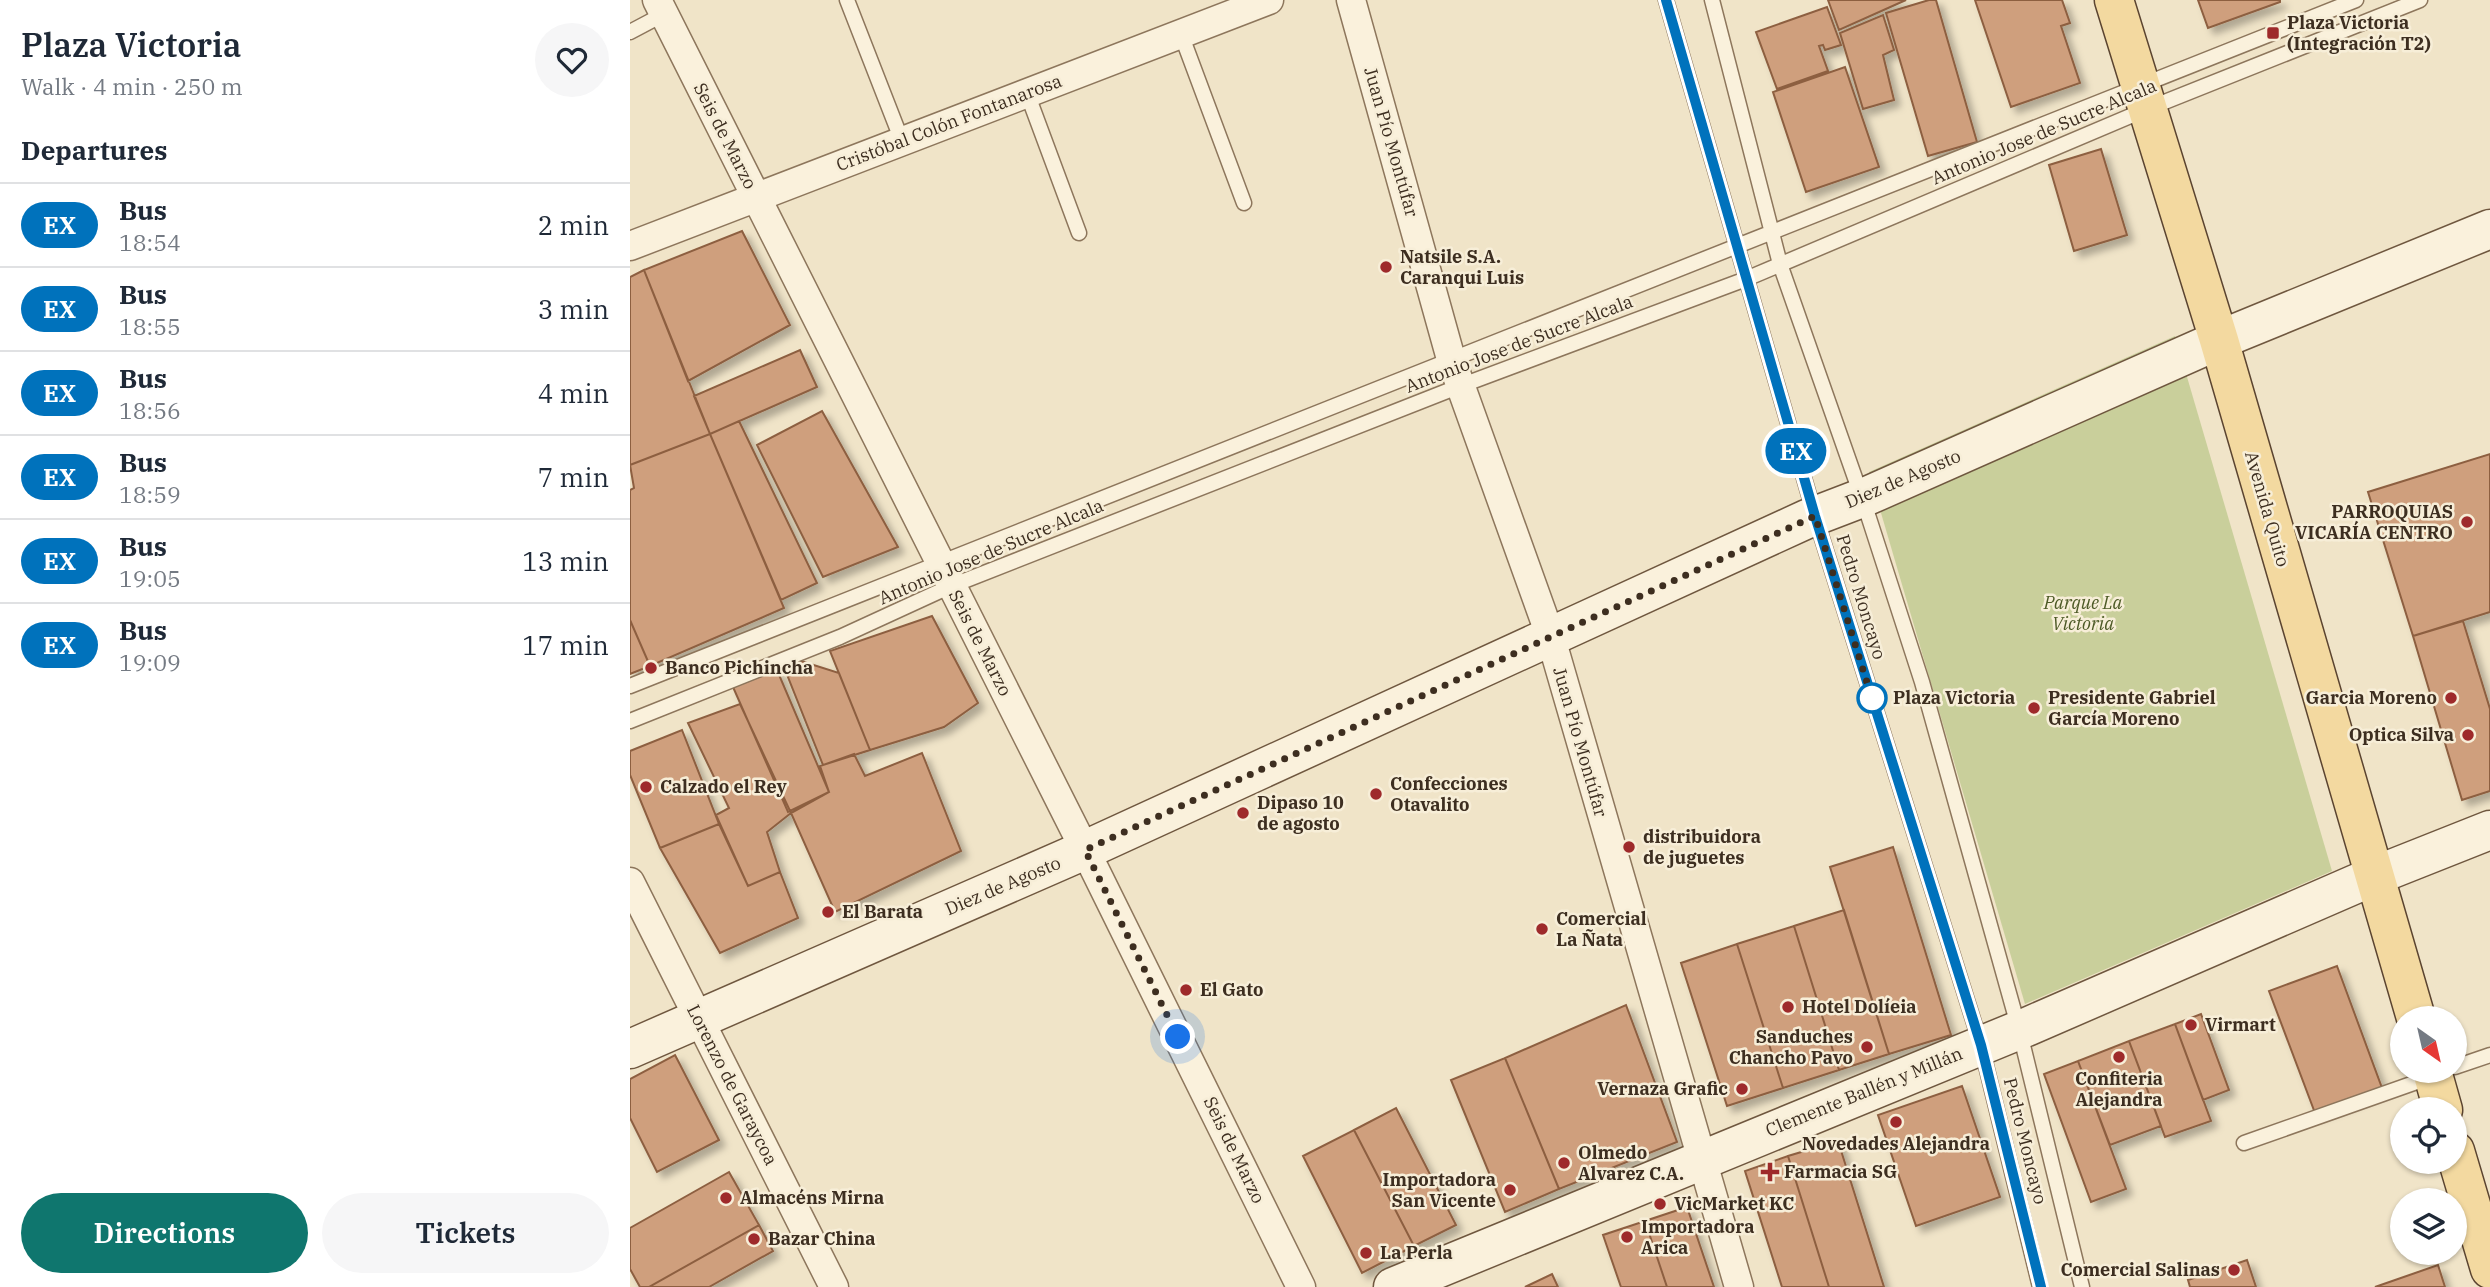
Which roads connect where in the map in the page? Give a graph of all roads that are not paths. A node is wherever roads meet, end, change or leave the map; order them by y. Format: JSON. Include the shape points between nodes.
{"nodes":[{"id":1,"x":846,"y":0,"type":"edge"},
{"id":2,"x":1269,"y":0,"type":"edge"},
{"id":3,"x":1351,"y":0,"type":"edge"},
{"id":4,"x":1665,"y":0,"type":"edge"},
{"id":5,"x":1712,"y":0,"type":"edge"},
{"id":6,"x":2114,"y":0,"type":"edge"},
{"id":7,"x":2356,"y":0,"type":"edge"},
{"id":8,"x":2420,"y":0,"type":"edge"},
{"id":9,"x":660,"y":7,"type":"edge"},
{"id":10,"x":630,"y":32,"type":"edge"},
{"id":11,"x":1181,"y":34,"type":"junction"},
{"id":12,"x":1027,"y":93,"type":"junction"},
{"id":13,"x":2143,"y":97,"type":"junction"},
{"id":14,"x":902,"y":141,"type":"junction"},
{"id":15,"x":756,"y":198,"type":"junction"},
{"id":16,"x":1244,"y":203,"type":"dead end"},
{"id":17,"x":2490,"y":229,"type":"edge"},
{"id":18,"x":1772,"y":232,"type":"junction"},
{"id":19,"x":1079,"y":233,"type":"dead end"},
{"id":20,"x":630,"y":246,"type":"edge"},
{"id":21,"x":1736,"y":246,"type":"junction"},
{"id":22,"x":1780,"y":264,"type":"junction"},
{"id":23,"x":1746,"y":279,"type":"junction"},
{"id":24,"x":2218,"y":340,"type":"junction"},
{"id":25,"x":1451,"y":359,"type":"junction"},
{"id":26,"x":1460,"y":386,"type":"junction"},
{"id":27,"x":1862,"y":498,"type":"junction"},
{"id":28,"x":1815,"y":516,"type":"junction"},
{"id":29,"x":945,"y":574,"type":"junction"},
{"id":30,"x":1550,"y":635,"type":"junction"},
{"id":31,"x":630,"y":686,"type":"edge"},
{"id":32,"x":630,"y":721,"type":"edge"},
{"id":33,"x":2490,"y":830,"type":"edge"},
{"id":34,"x":1085,"y":850,"type":"junction"},
{"id":35,"x":2374,"y":876,"type":"junction"},
{"id":36,"x":630,"y":882,"type":"edge"},
{"id":37,"x":2412,"y":1006,"type":"edge"},
{"id":38,"x":698,"y":1018,"type":"junction"},
{"id":39,"x":2019,"y":1030,"type":"junction"},
{"id":40,"x":1981,"y":1045,"type":"junction"},
{"id":41,"x":630,"y":1049,"type":"edge"},
{"id":42,"x":2490,"y":1055,"type":"edge"},
{"id":43,"x":2468,"y":1066,"type":"edge"},
{"id":44,"x":2430,"y":1083,"type":"edge"},
{"id":45,"x":2244,"y":1143,"type":"dead end"},
{"id":46,"x":1700,"y":1160,"type":"junction"},
{"id":47,"x":2462,"y":1174,"type":"edge"},
{"id":48,"x":2490,"y":1269,"type":"edge"},
{"id":49,"x":834,"y":1287,"type":"edge"},
{"id":50,"x":1301,"y":1287,"type":"edge"},
{"id":51,"x":1393,"y":1287,"type":"edge"},
{"id":52,"x":1739,"y":1287,"type":"edge"},
{"id":53,"x":2040,"y":1287,"type":"edge"},
{"id":54,"x":2082,"y":1287,"type":"edge"}],
"edges":[{"from":1,"to":14,"type":"lane"},
{"from":2,"to":11,"type":"street","name":"Cristóbal Colón Fontanarosa"},
{"from":3,"to":25,"type":"street","name":"Juan Pío Montúfar"},
{"from":4,"to":21,"type":"lane","name":"Pedro Moncayo"},
{"from":5,"to":18,"type":"lane","name":"Pedro Moncayo"},
{"from":6,"to":13,"type":"main road","name":"Avenida Quito"},
{"from":7,"to":13,"type":"lane","name":"Antonio Jose de Sucre Alcala"},
{"from":8,"to":13,"type":"lane","name":"Antonio Jose de Sucre Alcala"},
{"from":9,"to":10,"type":"lane"},
{"from":9,"to":15,"type":"street","name":"Seis de Marzo"},
{"from":11,"to":12,"type":"street","name":"Cristóbal Colón Fontanarosa"},
{"from":11,"to":16,"type":"lane"},
{"from":12,"to":14,"type":"street","name":"Cristóbal Colón Fontanarosa"},
{"from":12,"to":19,"type":"lane"},
{"from":13,"to":18,"type":"lane","name":"Antonio Jose de Sucre Alcala"},
{"from":13,"to":22,"type":"lane","name":"Antonio Jose de Sucre Alcala"},
{"from":13,"to":24,"type":"main road","name":"Avenida Quito"},
{"from":14,"to":15,"type":"street","name":"Cristóbal Colón Fontanarosa"},
{"from":15,"to":20,"type":"street","name":"Cristóbal Colón Fontanarosa"},
{"from":15,"to":29,"type":"street","name":"Seis de Marzo"},
{"from":17,"to":24,"type":"street","name":"Diez de Agosto"},
{"from":18,"to":21,"type":"lane","name":"Antonio Jose de Sucre Alcala"},
{"from":18,"to":22,"type":"lane","name":"Pedro Moncayo"},
{"from":21,"to":23,"type":"lane","name":"Pedro Moncayo"},
{"from":21,"to":25,"type":"lane","name":"Antonio Jose de Sucre Alcala"},
{"from":22,"to":23,"type":"lane","name":"Antonio Jose de Sucre Alcala"},
{"from":22,"to":27,"type":"lane","name":"Pedro Moncayo"},
{"from":23,"to":26,"type":"lane","name":"Antonio Jose de Sucre Alcala"},
{"from":23,"to":28,"type":"lane","name":"Pedro Moncayo"},
{"from":24,"to":27,"type":"street","name":"Diez de Agosto"},
{"from":24,"to":35,"type":"main road","name":"Avenida Quito"},
{"from":25,"to":26,"type":"street","name":"Juan Pío Montúfar"},
{"from":25,"to":29,"type":"lane","name":"Antonio Jose de Sucre Alcala"},
{"from":26,"to":29,"type":"lane","name":"Antonio Jose de Sucre Alcala"},
{"from":26,"to":30,"type":"street","name":"Juan Pío Montúfar"},
{"from":27,"to":28,"type":"street","name":"Diez de Agosto"},
{"from":27,"to":39,"type":"lane","name":"Pedro Moncayo","via":[[1922,682]]},
{"from":28,"to":30,"type":"street","name":"Diez de Agosto"},
{"from":28,"to":40,"type":"lane","name":"Pedro Moncayo"},
{"from":29,"to":31,"type":"lane","name":"Antonio Jose de Sucre Alcala"},
{"from":29,"to":32,"type":"lane","name":"Antonio Jose de Sucre Alcala","via":[[840,638]]},
{"from":29,"to":34,"type":"street","name":"Seis de Marzo"},
{"from":30,"to":34,"type":"street","name":"Diez de Agosto"},
{"from":30,"to":46,"type":"street","name":"Juan Pío Montúfar"},
{"from":33,"to":35,"type":"street","name":"Clemente Ballén y Millán"},
{"from":34,"to":38,"type":"street","name":"Diez de Agosto"},
{"from":34,"to":50,"type":"street","name":"Seis de Marzo"},
{"from":35,"to":37,"type":"main road","name":"Avenida Quito"},
{"from":35,"to":39,"type":"street","name":"Clemente Ballén y Millán"},
{"from":36,"to":38,"type":"street","name":"Lorenzo de Garaycoa"},
{"from":38,"to":41,"type":"street","name":"Diez de Agosto"},
{"from":38,"to":49,"type":"street","name":"Lorenzo de Garaycoa"},
{"from":39,"to":40,"type":"street","name":"Clemente Ballén y Millán"},
{"from":39,"to":54,"type":"lane","name":"Pedro Moncayo"},
{"from":40,"to":46,"type":"street","name":"Clemente Ballén y Millán"},
{"from":40,"to":53,"type":"lane","name":"Pedro Moncayo"},
{"from":42,"to":43,"type":"lane"},
{"from":44,"to":45,"type":"lane"},
{"from":46,"to":51,"type":"street","name":"Clemente Ballén y Millán"},
{"from":46,"to":52,"type":"street","name":"Juan Pío Montúfar"},
{"from":47,"to":48,"type":"main road"}]}
